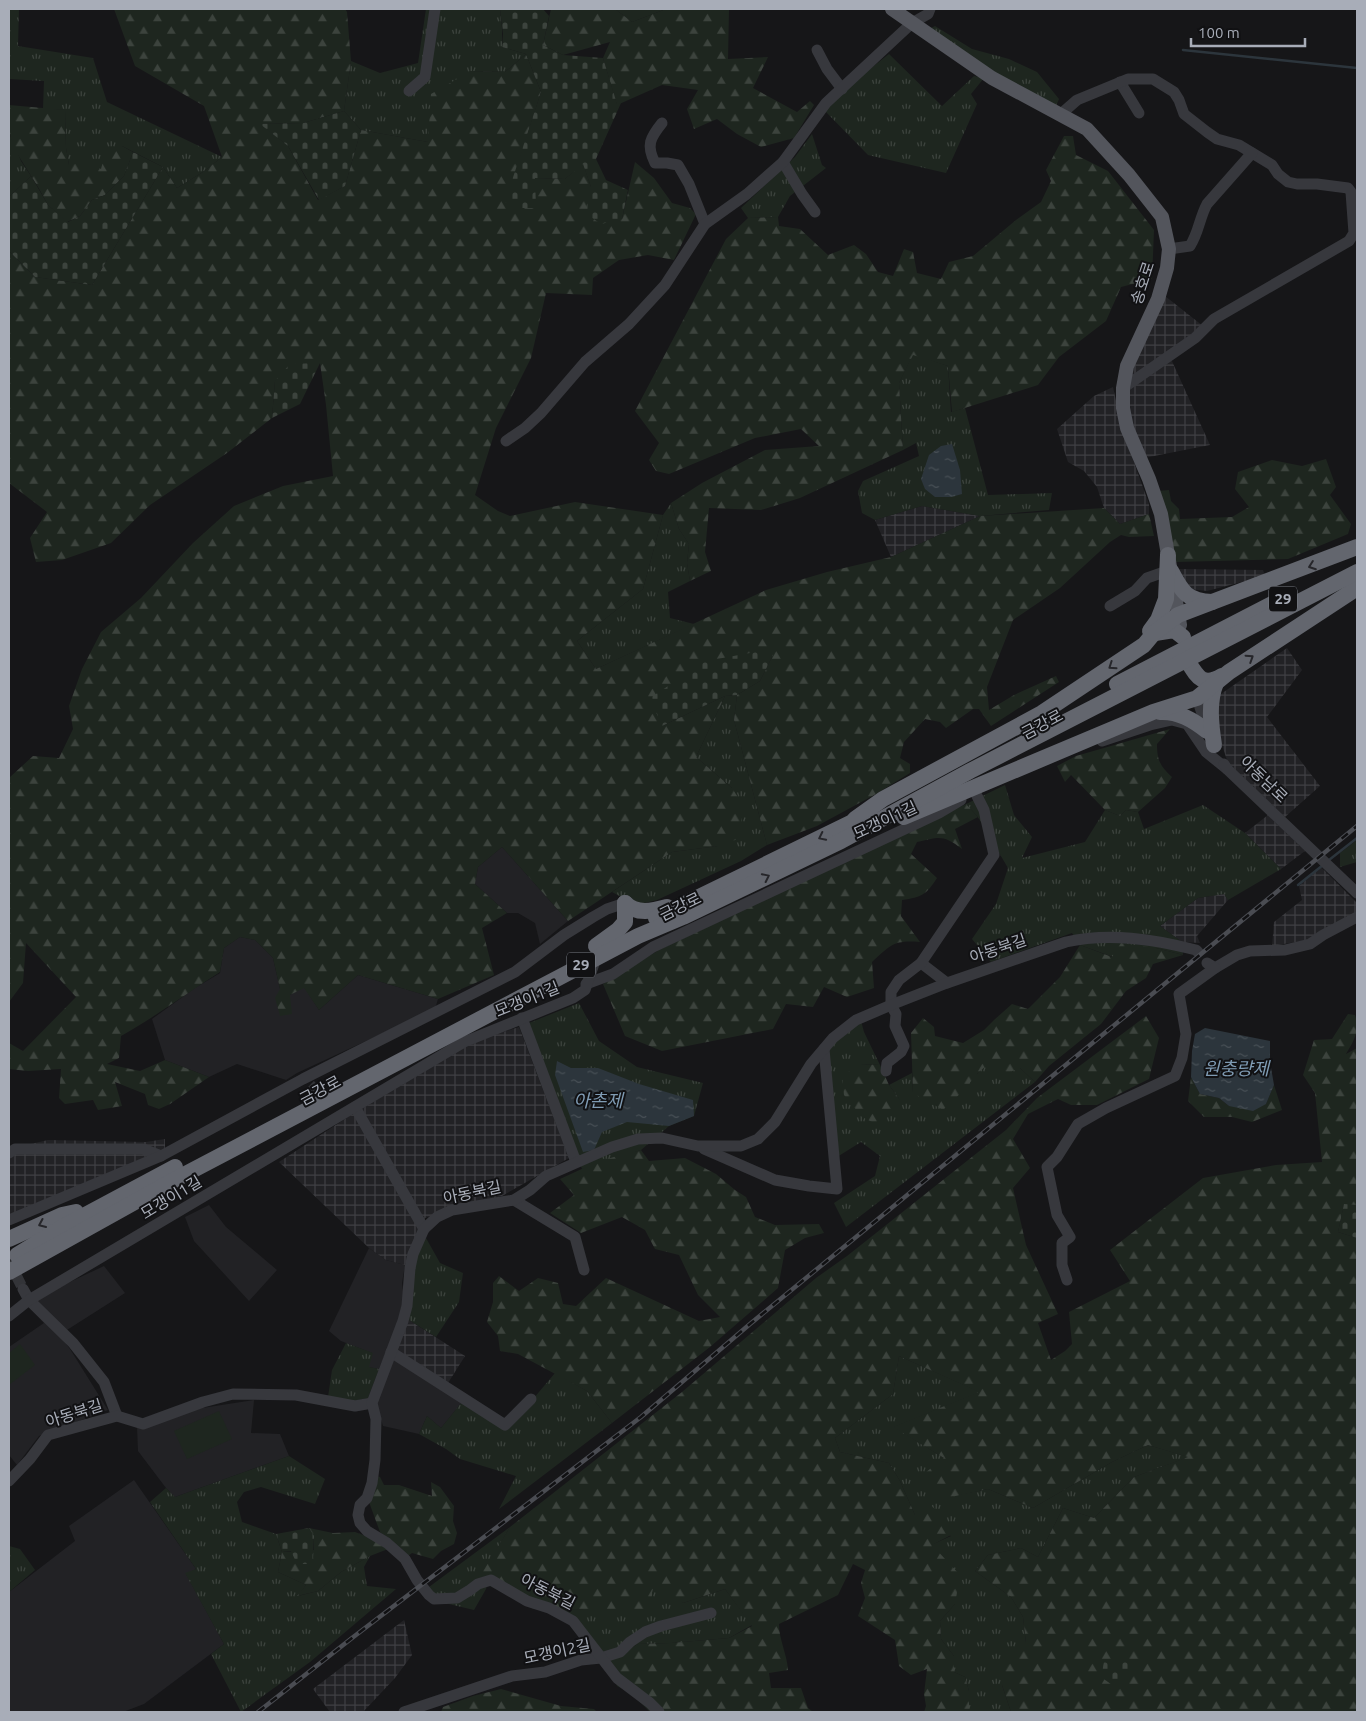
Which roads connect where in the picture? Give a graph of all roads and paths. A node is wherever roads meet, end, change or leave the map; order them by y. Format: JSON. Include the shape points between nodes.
{"nodes":[{"id":1,"x":435,"y":9,"type":"edge"},
{"id":2,"x":892,"y":9,"type":"edge"},
{"id":3,"x":930,"y":9,"type":"edge"},
{"id":4,"x":912,"y":23,"type":"junction"},
{"id":5,"x":817,"y":50,"type":"dead end"},
{"id":6,"x":1120,"y":82,"type":"junction"},
{"id":7,"x":842,"y":89,"type":"junction"},
{"id":8,"x":409,"y":91,"type":"dead end"},
{"id":9,"x":1139,"y":113,"type":"dead end"},
{"id":10,"x":1061,"y":114,"type":"junction"},
{"id":11,"x":662,"y":123,"type":"dead end"},
{"id":12,"x":1252,"y":153,"type":"junction"},
{"id":13,"x":783,"y":162,"type":"junction"},
{"id":14,"x":815,"y":212,"type":"dead end"},
{"id":15,"x":705,"y":224,"type":"junction"},
{"id":16,"x":1168,"y":249,"type":"junction"},
{"id":17,"x":1123,"y":388,"type":"junction"},
{"id":18,"x":506,"y":441,"type":"dead end"},
{"id":19,"x":1357,"y":547,"type":"edge"},
{"id":20,"x":1357,"y":563,"type":"edge"},
{"id":21,"x":1169,"y":566,"type":"junction"},
{"id":22,"x":1357,"y":572,"type":"edge"},
{"id":23,"x":1357,"y":588,"type":"edge"},
{"id":24,"x":1207,"y":604,"type":"junction"},
{"id":25,"x":1110,"y":606,"type":"dead end"},
{"id":26,"x":1178,"y":615,"type":"junction"},
{"id":27,"x":1182,"y":634,"type":"junction"},
{"id":28,"x":1149,"y":639,"type":"junction"},
{"id":29,"x":1211,"y":642,"type":"junction"},
{"id":30,"x":1188,"y":662,"type":"junction"},
{"id":31,"x":1229,"y":672,"type":"junction"},
{"id":32,"x":1192,"y":678,"type":"junction"},
{"id":33,"x":1216,"y":683,"type":"junction"},
{"id":34,"x":1197,"y":698,"type":"junction"},
{"id":35,"x":1158,"y":710,"type":"junction"},
{"id":36,"x":1211,"y":738,"type":"junction"},
{"id":37,"x":1227,"y":769,"type":"junction"},
{"id":38,"x":975,"y":792,"type":"junction"},
{"id":39,"x":842,"y":834,"type":"junction"},
{"id":40,"x":1357,"y":893,"type":"edge"},
{"id":41,"x":686,"y":902,"type":"junction"},
{"id":42,"x":625,"y":904,"type":"junction"},
{"id":43,"x":1357,"y":917,"type":"edge"},
{"id":44,"x":596,"y":952,"type":"junction"},
{"id":45,"x":1198,"y":952,"type":"dead end"},
{"id":46,"x":922,"y":962,"type":"junction"},
{"id":47,"x":556,"y":979,"type":"junction"},
{"id":48,"x":947,"y":983,"type":"junction"},
{"id":49,"x":586,"y":984,"type":"junction"},
{"id":50,"x":891,"y":1004,"type":"junction"},
{"id":51,"x":522,"y":1018,"type":"junction"},
{"id":52,"x":824,"y":1049,"type":"junction"},
{"id":53,"x":886,"y":1071,"type":"dead end"},
{"id":54,"x":330,"y":1105,"type":"tunnel mouth"},
{"id":55,"x":355,"y":1107,"type":"junction"},
{"id":56,"x":339,"y":1116,"type":"junction"},
{"id":57,"x":698,"y":1146,"type":"junction"},
{"id":58,"x":9,"y":1152,"type":"edge"},
{"id":59,"x":161,"y":1156,"type":"junction"},
{"id":60,"x":576,"y":1162,"type":"junction"},
{"id":61,"x":176,"y":1179,"type":"junction"},
{"id":62,"x":514,"y":1200,"type":"junction"},
{"id":63,"x":104,"y":1204,"type":"junction"},
{"id":64,"x":9,"y":1220,"type":"edge"},
{"id":65,"x":424,"y":1229,"type":"junction"},
{"id":66,"x":9,"y":1239,"type":"edge"},
{"id":67,"x":9,"y":1260,"type":"edge"},
{"id":68,"x":584,"y":1270,"type":"dead end"},
{"id":69,"x":9,"y":1272,"type":"edge"},
{"id":70,"x":1067,"y":1280,"type":"dead end"},
{"id":71,"x":16,"y":1286,"type":"edge"},
{"id":72,"x":29,"y":1300,"type":"junction"},
{"id":73,"x":9,"y":1316,"type":"edge"},
{"id":74,"x":391,"y":1352,"type":"junction"},
{"id":75,"x":531,"y":1399,"type":"dead end"},
{"id":76,"x":372,"y":1403,"type":"junction"},
{"id":77,"x":117,"y":1416,"type":"junction"},
{"id":78,"x":9,"y":1481,"type":"edge"},
{"id":79,"x":711,"y":1613,"type":"dead end"},
{"id":80,"x":601,"y":1658,"type":"junction"},
{"id":81,"x":404,"y":1712,"type":"edge"},
{"id":82,"x":659,"y":1712,"type":"edge"}],
"edges":[{"from":1,"to":8,"type":"street","via":[[426,77]]},
{"from":2,"to":4,"type":"main road","name":"송호로"},
{"from":3,"to":4,"type":"street","via":[[928,14]]},
{"from":4,"to":7,"type":"street"},
{"from":4,"to":10,"type":"main road","name":"송호로","via":[[992,78]]},
{"from":5,"to":7,"type":"street"},
{"from":6,"to":9,"type":"street"},
{"from":6,"to":10,"type":"street","via":[[1077,100]]},
{"from":6,"to":12,"type":"street","via":[[1153,79],[1174,92],[1184,114],[1207,132]]},
{"from":7,"to":13,"type":"street","via":[[826,102]]},
{"from":10,"to":16,"type":"main road","name":"송호로","via":[[1087,130],[1147,196],[1162,216]]},
{"from":11,"to":15,"type":"street","via":[[652,135],[650,153],[655,163],[678,165]]},
{"from":12,"to":16,"type":"street","via":[[1207,204],[1197,236],[1190,246]]},
{"from":12,"to":17,"type":"street","via":[[1272,165],[1288,182],[1348,188],[1354,233],[1348,241],[1214,319],[1195,338]]},
{"from":13,"to":14,"type":"street"},
{"from":13,"to":15,"type":"street","via":[[747,194]]},
{"from":15,"to":18,"type":"street","via":[[666,285],[630,324],[585,362],[541,413]]},
{"from":16,"to":17,"type":"main road","name":"송호로","via":[[1167,268],[1158,299],[1128,366]]},
{"from":17,"to":21,"type":"main road","name":"송호로","via":[[1128,428],[1161,514]]},
{"from":19,"to":24,"type":"highway","one_way":true},
{"from":20,"to":29,"type":"highway","number":"29"},
{"from":21,"to":24,"type":"highway","via":[[1189,596]]},
{"from":21,"to":25,"type":"street"},
{"from":21,"to":26,"type":"main road","name":"송호로"},
{"from":21,"to":28,"type":"highway","via":[[1163,610]]},
{"from":22,"to":29,"type":"highway","number":"29"},
{"from":31,"to":23,"type":"highway","one_way":true},
{"from":24,"to":26,"type":"highway"},
{"from":24,"to":27,"type":"highway","via":[[1192,613]]},
{"from":26,"to":27,"type":"main road","name":"송호로"},
{"from":26,"to":28,"type":"highway"},
{"from":27,"to":28,"type":"highway","via":[[1166,630]]},
{"from":27,"to":30,"type":"main road","name":"송호로"},
{"from":28,"to":39,"type":"highway","one_way":true,"via":[[1042,713],[883,798]]},
{"from":29,"to":39,"type":"highway","name":"금강로","number":"29","via":[[972,762]]},
{"from":30,"to":31,"type":"highway","via":[[1198,678],[1207,682]]},
{"from":30,"to":32,"type":"main road","name":"아동남로"},
{"from":31,"to":33,"type":"highway"},
{"from":32,"to":34,"type":"main road","name":"아동남로"},
{"from":32,"to":35,"type":"highway","via":[[1182,695]]},
{"from":33,"to":34,"type":"highway"},
{"from":33,"to":36,"type":"highway","via":[[1211,705]]},
{"from":34,"to":35,"type":"highway"},
{"from":34,"to":36,"type":"street","name":"아동남로"},
{"from":35,"to":36,"type":"highway","via":[[1195,721]]},
{"from":35,"to":39,"type":"highway","via":[[945,801]]},
{"from":36,"to":37,"type":"street","name":"아동남로"},
{"from":37,"to":38,"type":"street","name":"모갱이1길","via":[[1206,752],[1187,724],[1172,720],[1061,754]]},
{"from":37,"to":40,"type":"street","name":"아동남로"},
{"from":38,"to":46,"type":"street","via":[[984,810],[994,855]]},
{"from":38,"to":49,"type":"street","name":"모갱이1길","via":[[939,813],[653,947],[613,974]]},
{"from":39,"to":41,"type":"highway","name":"금강로","number":"29","one_way":true},
{"from":44,"to":39,"type":"highway","name":"금강로","number":"29","one_way":true,"via":[[683,917]]},
{"from":41,"to":42,"type":"highway","via":[[654,911],[631,909]]},
{"from":41,"to":44,"type":"highway","name":"금강로","number":"29"},
{"from":42,"to":44,"type":"highway","via":[[625,922]]},
{"from":42,"to":59,"type":"street","via":[[607,909],[564,935],[515,972]]},
{"from":43,"to":70,"type":"street","via":[[1310,944],[1285,950],[1250,951],[1211,965],[1179,994],[1186,1034],[1175,1076],[1078,1124],[1047,1167],[1057,1215],[1070,1237],[1062,1243],[1062,1265]]},
{"from":44,"to":47,"type":"highway","name":"금강로","number":"29"},
{"from":44,"to":49,"type":"street"},
{"from":44,"to":63,"type":"highway","name":"금강로","number":"29"},
{"from":45,"to":48,"type":"street","name":"아동북길","via":[[1165,943],[1126,938],[1082,938]]},
{"from":46,"to":48,"type":"street"},
{"from":46,"to":50,"type":"street","via":[[899,980],[891,992]]},
{"from":47,"to":49,"type":"street","via":[[574,977]]},
{"from":47,"to":61,"type":"highway","name":"금강로","number":"29"},
{"from":48,"to":50,"type":"street","name":"아동북길"},
{"from":49,"to":51,"type":"street","name":"모갱이1길","via":[[586,990],[573,998]]},
{"from":50,"to":52,"type":"street","name":"아동북길","via":[[856,1020]]},
{"from":50,"to":53,"type":"street","via":[[896,1014],[895,1026],[904,1046],[887,1063]]},
{"from":51,"to":55,"type":"street","name":"모갱이1길","via":[[464,1042]]},
{"from":51,"to":60,"type":"street"},
{"from":52,"to":57,"type":"street","name":"아동북길","via":[[775,1122],[758,1139],[741,1146]]},
{"from":52,"to":57,"type":"street","name":"아동북길","via":[[837,1189],[775,1180]]},
{"from":54,"to":56,"type":"street"},
{"from":55,"to":56,"type":"street","name":"모갱이1길"},
{"from":55,"to":65,"type":"street"},
{"from":56,"to":72,"type":"street","name":"모갱이1길"},
{"from":57,"to":60,"type":"street","name":"아동북길","via":[[662,1138],[638,1139]]},
{"from":58,"to":59,"type":"street","via":[[15,1149],[143,1149]]},
{"from":59,"to":64,"type":"street"},
{"from":60,"to":62,"type":"street","name":"아동북길","via":[[546,1176]]},
{"from":61,"to":69,"type":"highway","name":"금강로","number":"29"},
{"from":61,"to":71,"type":"highway","via":[[168,1188]]},
{"from":62,"to":65,"type":"street","name":"아동북길","via":[[452,1210],[437,1217]]},
{"from":62,"to":68,"type":"street","via":[[576,1236]]},
{"from":63,"to":66,"type":"highway","one_way":true,"via":[[62,1215]]},
{"from":63,"to":67,"type":"highway","name":"금강로","number":"29"},
{"from":65,"to":74,"type":"street","name":"아동북길","via":[[413,1254],[407,1306]]},
{"from":71,"to":72,"type":"street"},
{"from":72,"to":73,"type":"street","name":"모갱이1길"},
{"from":72,"to":77,"type":"street","via":[[73,1343],[104,1382]]},
{"from":74,"to":75,"type":"street","via":[[505,1425]]},
{"from":74,"to":76,"type":"street","name":"아동북길"},
{"from":76,"to":77,"type":"street","name":"아동북길","via":[[355,1406],[296,1395],[234,1394],[143,1424]]},
{"from":76,"to":80,"type":"street","name":"아동북길","via":[[376,1419],[375,1460],[372,1483],[358,1515],[367,1531],[405,1559],[417,1580],[434,1599],[457,1598],[478,1584],[492,1580],[527,1601],[573,1621]]},
{"from":77,"to":78,"type":"street","name":"아동북길","via":[[48,1435]]},
{"from":79,"to":80,"type":"street","name":"모갱이2길","via":[[645,1632],[620,1652]]},
{"from":80,"to":81,"type":"street","name":"모갱이2길","via":[[512,1676]]},
{"from":80,"to":82,"type":"street","via":[[617,1678]]}]}
